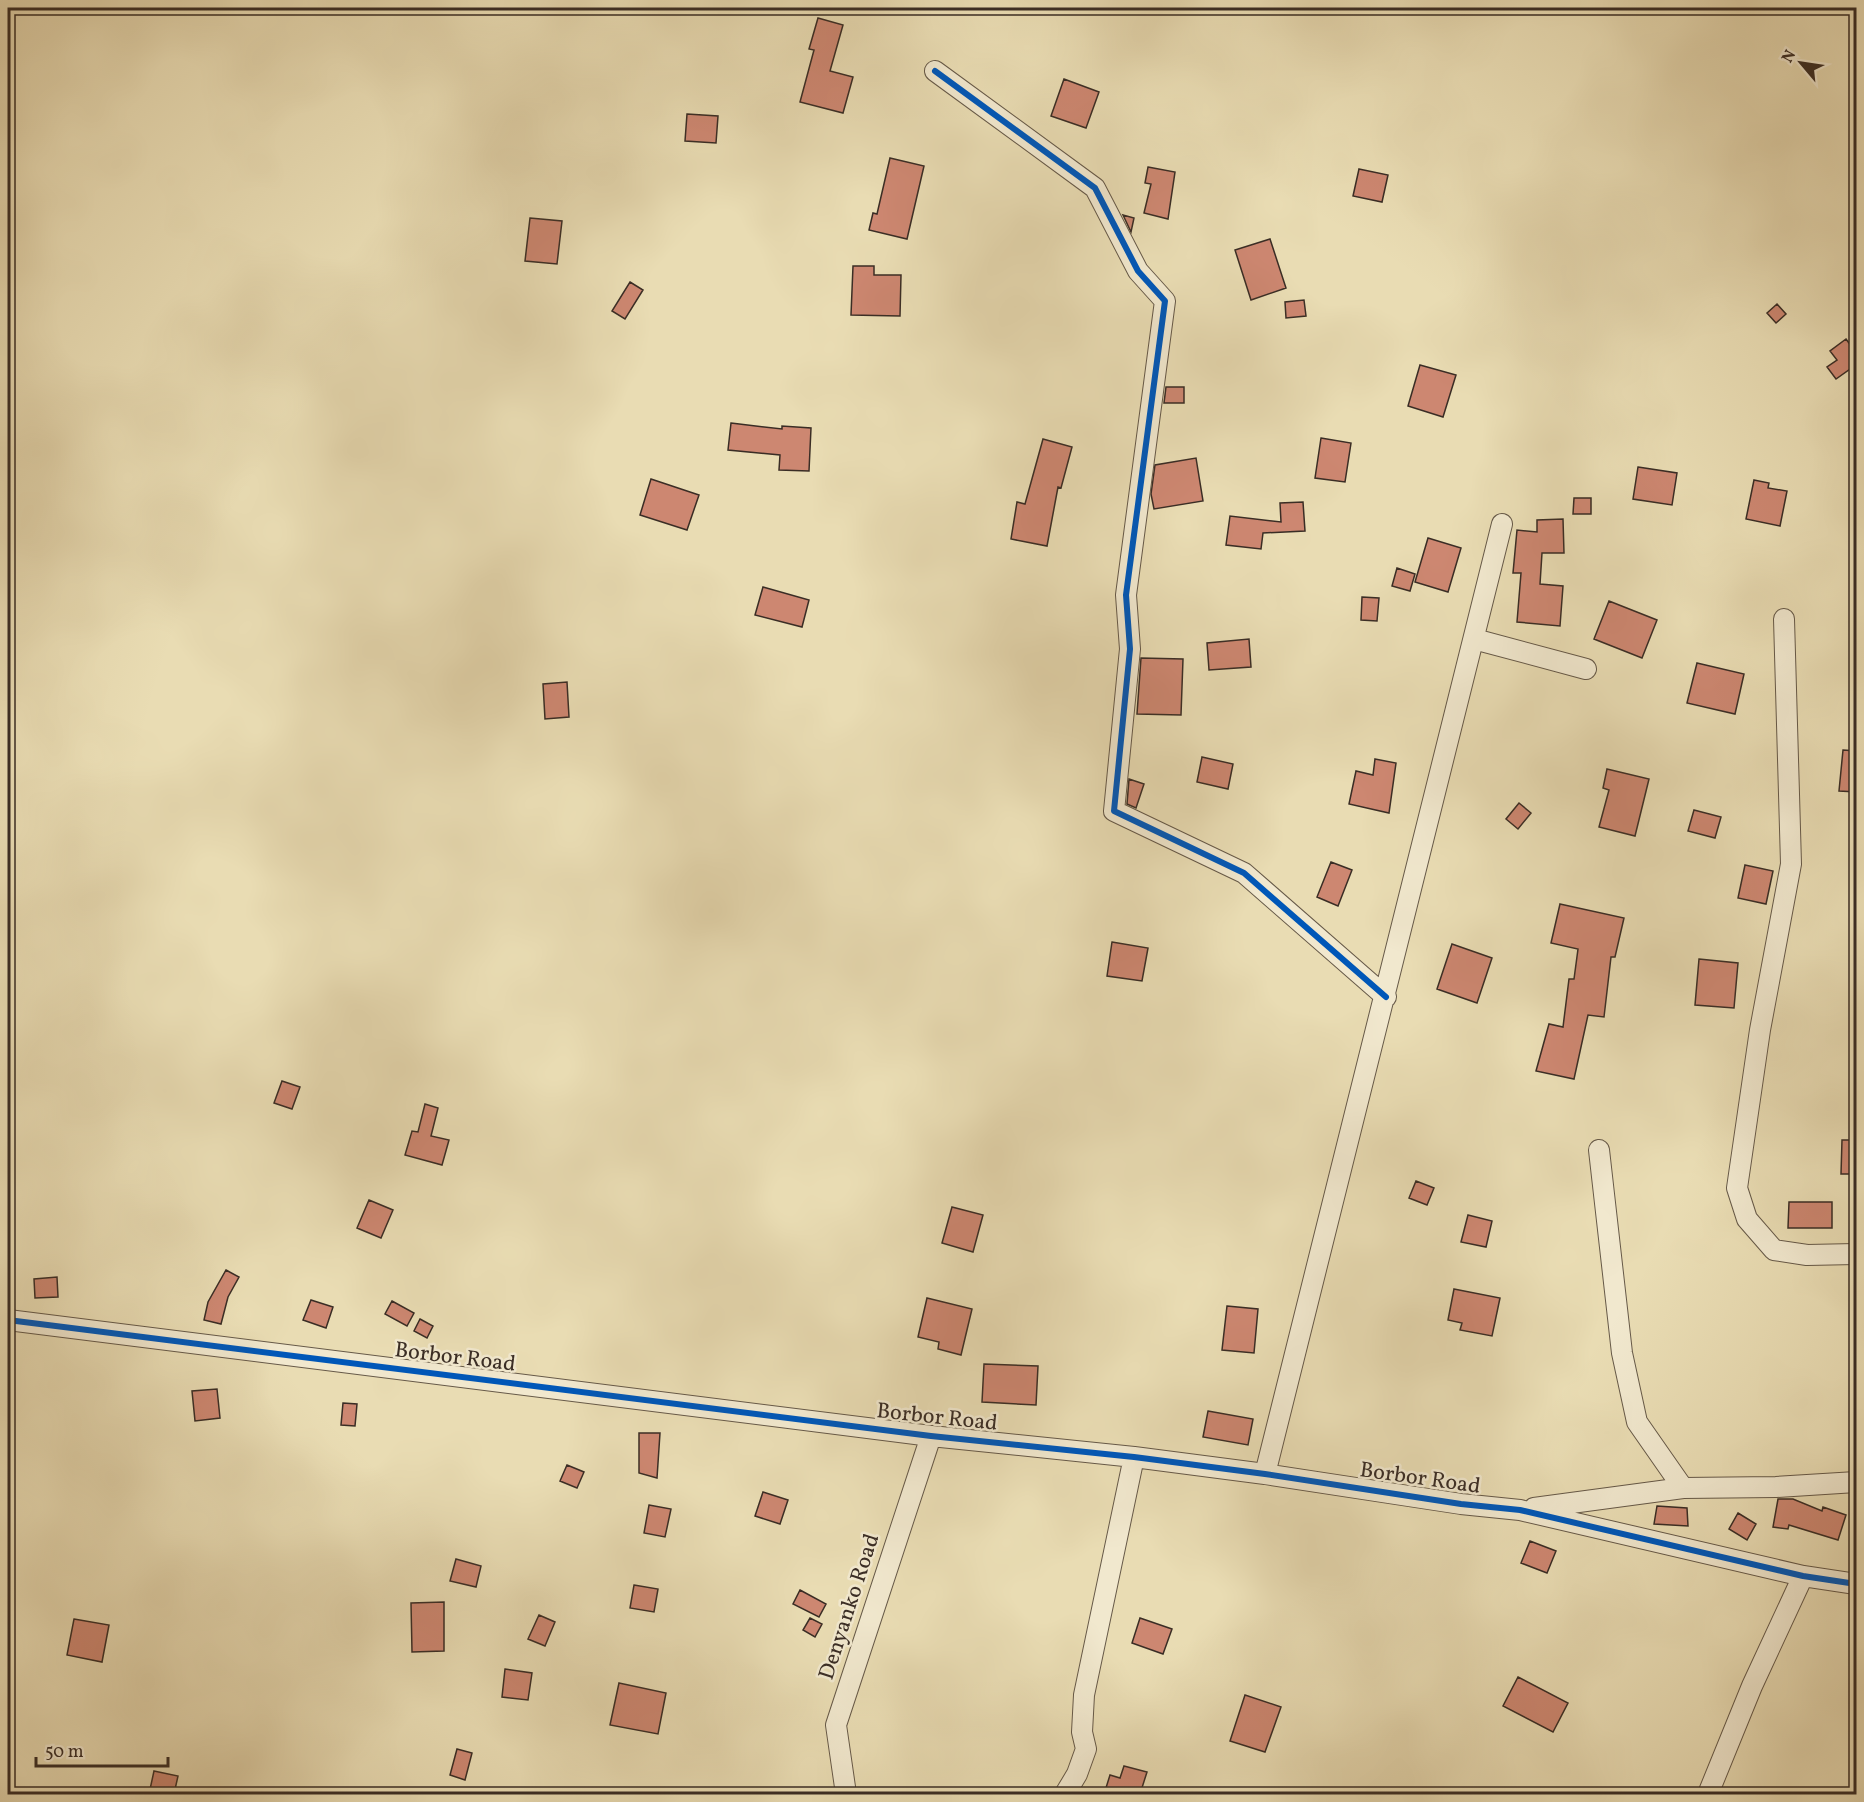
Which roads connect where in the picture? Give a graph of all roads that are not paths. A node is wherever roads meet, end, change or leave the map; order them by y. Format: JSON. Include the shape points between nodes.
{"nodes":[{"id":1,"x":935,"y":71,"type":"dead end"},
{"id":2,"x":1502,"y":524,"type":"dead end"},
{"id":3,"x":1784,"y":619,"type":"dead end"},
{"id":4,"x":1474,"y":639,"type":"junction"},
{"id":5,"x":1586,"y":669,"type":"dead end"},
{"id":6,"x":1386,"y":996,"type":"junction"},
{"id":7,"x":1599,"y":1150,"type":"dead end"},
{"id":8,"x":1857,"y":1254,"type":"edge"},
{"id":9,"x":8,"y":1320,"type":"edge"},
{"id":10,"x":931,"y":1436,"type":"junction"},
{"id":11,"x":1134,"y":1457,"type":"junction"},
{"id":12,"x":1265,"y":1474,"type":"junction"},
{"id":13,"x":1857,"y":1482,"type":"edge"},
{"id":14,"x":1683,"y":1488,"type":"junction"},
{"id":15,"x":1520,"y":1510,"type":"junction"},
{"id":16,"x":1803,"y":1576,"type":"junction"},
{"id":17,"x":1857,"y":1584,"type":"edge"},
{"id":18,"x":846,"y":1794,"type":"edge"},
{"id":19,"x":1065,"y":1794,"type":"edge"},
{"id":20,"x":1708,"y":1794,"type":"edge"}],
"edges":[{"from":1,"to":6,"type":"street","via":[[1095,188],[1138,271],[1165,301],[1126,595],[1130,649],[1114,811],[1244,873]]},
{"from":2,"to":4,"type":"street"},
{"from":3,"to":8,"type":"street","via":[[1791,864],[1760,1030],[1737,1188],[1747,1219],[1774,1250],[1807,1255]]},
{"from":4,"to":5,"type":"street"},
{"from":4,"to":6,"type":"street"},
{"from":6,"to":12,"type":"street"},
{"from":7,"to":14,"type":"street","via":[[1622,1353],[1638,1422]]},
{"from":9,"to":10,"type":"street","name":"Borbor Road"},
{"from":10,"to":11,"type":"street","name":"Borbor Road"},
{"from":10,"to":18,"type":"street","name":"Denyanko Road","via":[[836,1725]]},
{"from":11,"to":12,"type":"street","name":"Borbor Road"},
{"from":11,"to":19,"type":"street","via":[[1083,1695],[1082,1732],[1086,1749]]},
{"from":12,"to":15,"type":"street","name":"Borbor Road"},
{"from":13,"to":14,"type":"street"},
{"from":14,"to":15,"type":"street"},
{"from":15,"to":16,"type":"street","name":"Borbor Road"},
{"from":16,"to":17,"type":"street","name":"Borbor Road"},
{"from":16,"to":20,"type":"street"}]}
